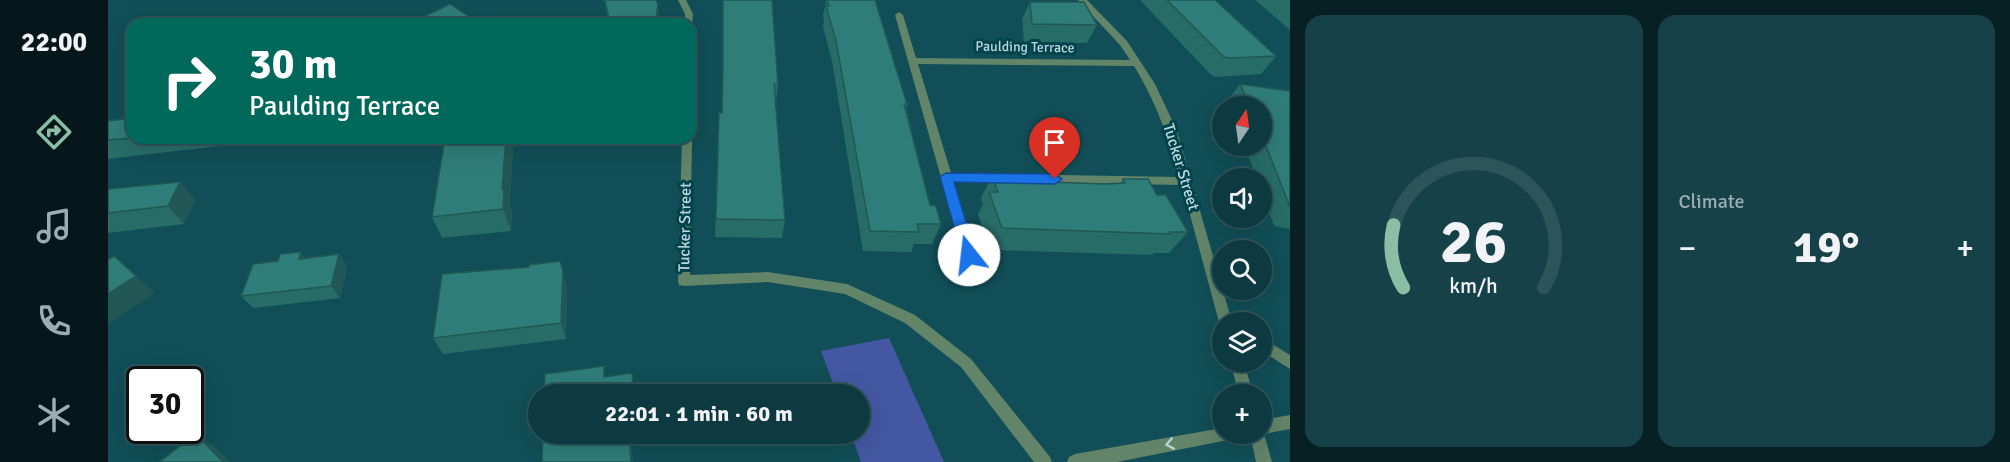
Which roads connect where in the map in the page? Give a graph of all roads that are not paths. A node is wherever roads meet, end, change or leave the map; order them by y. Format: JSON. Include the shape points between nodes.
{"nodes":[{"id":1,"x":682,"y":0,"type":"edge"},
{"id":2,"x":1083,"y":0,"type":"edge"},
{"id":3,"x":899,"y":15,"type":"dead end"},
{"id":4,"x":689,"y":18,"type":"edge"},
{"id":5,"x":913,"y":61,"type":"junction"},
{"id":6,"x":1137,"y":63,"type":"junction"},
{"id":7,"x":687,"y":144,"type":"edge"},
{"id":8,"x":946,"y":177,"type":"junction"},
{"id":9,"x":1186,"y":181,"type":"junction"},
{"id":10,"x":969,"y":255,"type":"dead end"},
{"id":11,"x":1223,"y":312,"type":"edge"},
{"id":12,"x":1272,"y":351,"type":"edge"},
{"id":13,"x":1290,"y":363,"type":"edge"},
{"id":14,"x":1290,"y":422,"type":"edge"},
{"id":15,"x":1272,"y":425,"type":"edge"},
{"id":16,"x":1212,"y":437,"type":"edge"},
{"id":17,"x":1260,"y":444,"type":"edge"},
{"id":18,"x":1044,"y":462,"type":"edge"},
{"id":19,"x":1075,"y":462,"type":"edge"},
{"id":20,"x":1264,"y":462,"type":"edge"}],
"edges":[{"from":1,"to":4,"type":"street"},
{"from":2,"to":6,"type":"street","name":"Tucker Street","via":[[1124,43]]},
{"from":3,"to":5,"type":"street"},
{"from":5,"to":6,"type":"street","name":"Paulding Terrace"},
{"from":5,"to":8,"type":"street"},
{"from":6,"to":9,"type":"street","name":"Tucker Street","via":[[1172,131]]},
{"from":7,"to":18,"type":"street","name":"Tucker Street","via":[[684,281],[768,277],[847,289],[910,319],[966,363]]},
{"from":8,"to":9,"type":"street"},
{"from":8,"to":10,"type":"street"},
{"from":9,"to":11,"type":"street","name":"Tucker Street"},
{"from":12,"to":13,"type":"street"},
{"from":14,"to":15,"type":"street"},
{"from":16,"to":19,"type":"street","one_way":true},
{"from":17,"to":20,"type":"street"}]}
